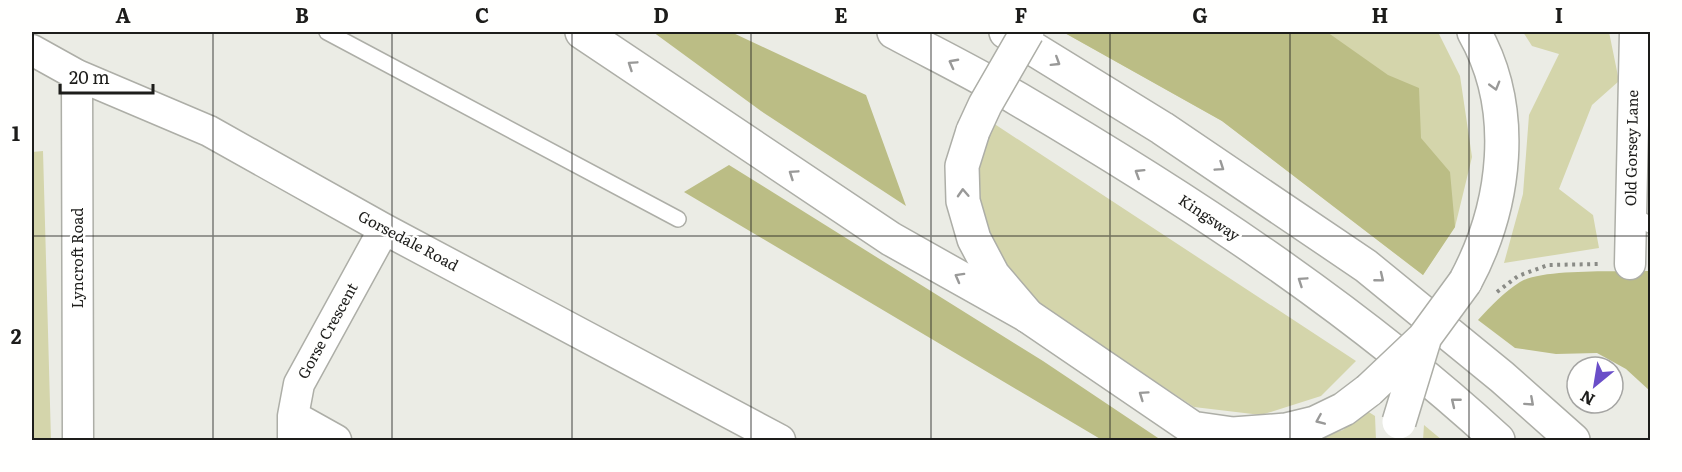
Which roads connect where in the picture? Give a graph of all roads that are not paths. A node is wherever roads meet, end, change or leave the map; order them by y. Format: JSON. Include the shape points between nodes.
{"nodes":[{"id":1,"x":327,"y":32,"type":"edge"},
{"id":2,"x":582,"y":32,"type":"edge"},
{"id":3,"x":894,"y":32,"type":"edge"},
{"id":4,"x":1006,"y":32,"type":"edge"},
{"id":5,"x":1027,"y":32,"type":"edge"},
{"id":6,"x":1474,"y":32,"type":"edge"},
{"id":7,"x":1635,"y":32,"type":"edge"},
{"id":8,"x":32,"y":50,"type":"edge"},
{"id":9,"x":77,"y":75,"type":"junction"},
{"id":10,"x":678,"y":219,"type":"dead end"},
{"id":11,"x":1641,"y":219,"type":"edge"},
{"id":12,"x":384,"y":229,"type":"junction"},
{"id":13,"x":1630,"y":264,"type":"road end"},
{"id":14,"x":1028,"y":316,"type":"junction"},
{"id":15,"x":1424,"y":338,"type":"junction"},
{"id":16,"x":293,"y":428,"type":"edge"},
{"id":17,"x":1399,"y":431,"type":"edge"},
{"id":18,"x":1201,"y":434,"type":"edge"},
{"id":19,"x":78,"y":441,"type":"edge"},
{"id":20,"x":336,"y":441,"type":"edge"},
{"id":21,"x":780,"y":441,"type":"edge"},
{"id":22,"x":1498,"y":441,"type":"edge"},
{"id":23,"x":1573,"y":441,"type":"edge"}],
"edges":[{"from":1,"to":10,"type":"lane"},
{"from":14,"to":2,"type":"main road","one_way":true,"via":[[891,239]]},
{"from":22,"to":3,"type":"main road","name":"Kingsway","one_way":true,"via":[[1319,292],[1221,225],[1017,98]]},
{"from":4,"to":23,"type":"main road","one_way":true,"via":[[1162,128],[1366,266],[1502,377]]},
{"from":14,"to":5,"type":"main road","one_way":true,"bridge":true,"via":[[993,275],[974,239],[963,201],[962,166],[985,105]]},
{"from":6,"to":15,"type":"main road","one_way":true,"bridge":true,"via":[[1485,51],[1498,95],[1503,137],[1500,185],[1479,255],[1479,288]]},
{"from":7,"to":11,"type":"street","name":"Old Gorsey Lane"},
{"from":8,"to":9,"type":"street","name":"Gorsedale Road"},
{"from":9,"to":12,"type":"street","name":"Gorsedale Road","via":[[209,131]]},
{"from":9,"to":19,"type":"street","name":"Lyncroft Road"},
{"from":11,"to":13,"type":"street","name":"Old Gorsey Lane"},
{"from":12,"to":16,"type":"street","name":"Gorse Crescent","via":[[299,384]]},
{"from":12,"to":21,"type":"street","name":"Gorsedale Road"},
{"from":18,"to":14,"type":"main road","one_way":true},
{"from":15,"to":17,"type":"main road","bridge":true},
{"from":15,"to":18,"type":"main road","one_way":true,"bridge":true,"via":[[1369,390],[1344,409],[1315,423],[1286,430]]},
{"from":16,"to":20,"type":"street"}]}
